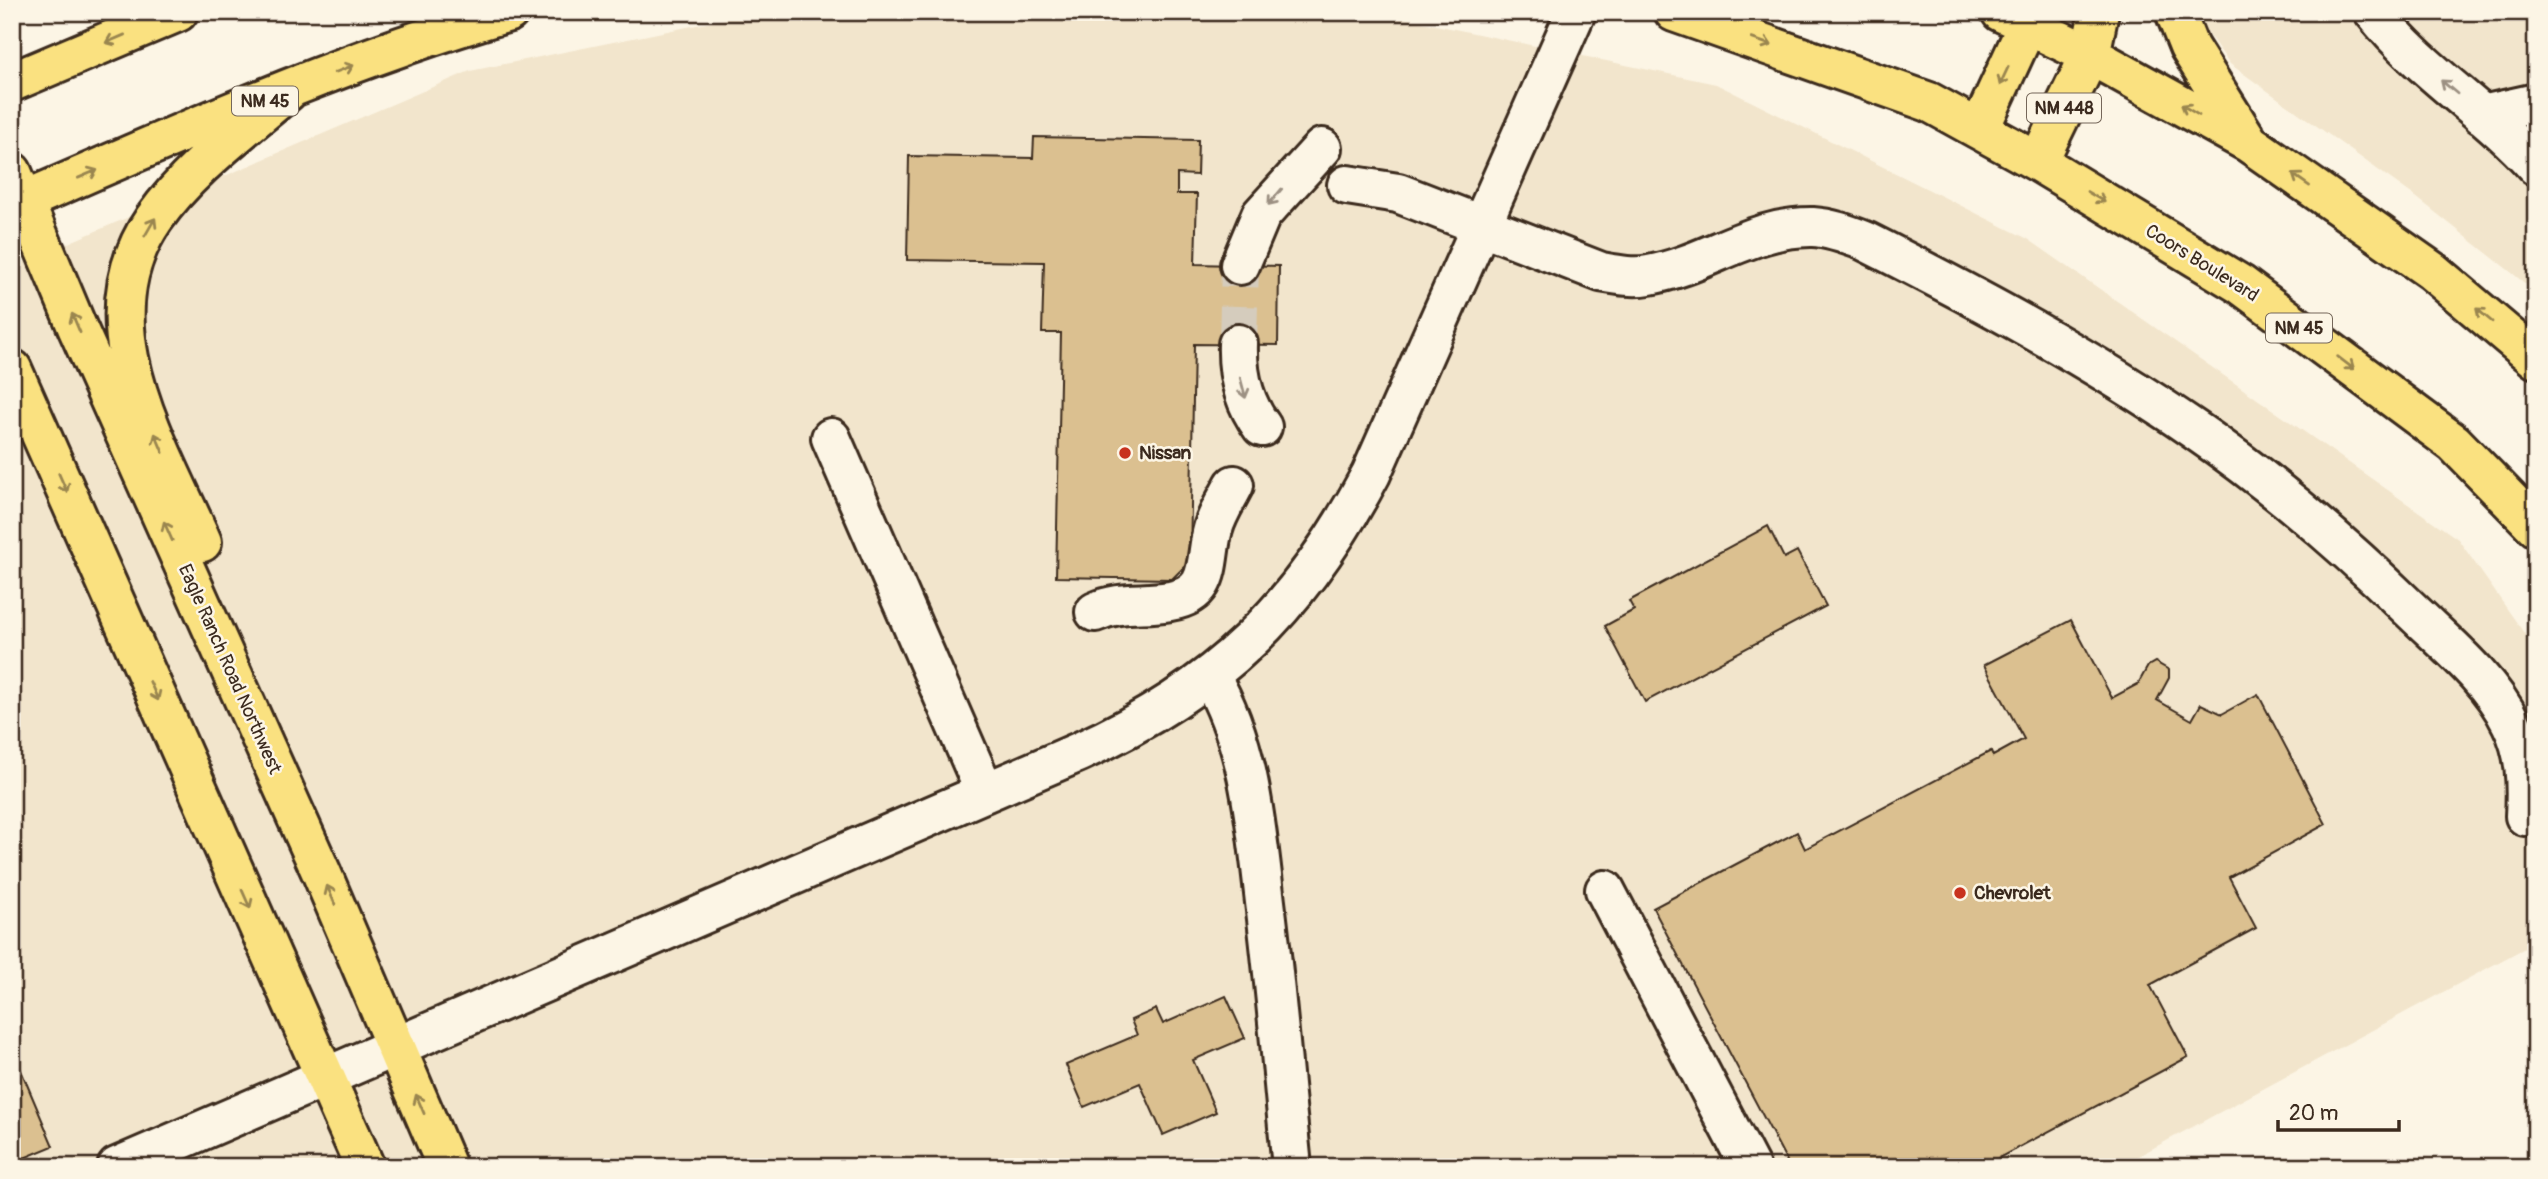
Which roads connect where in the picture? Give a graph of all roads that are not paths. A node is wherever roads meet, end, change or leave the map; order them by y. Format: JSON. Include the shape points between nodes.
{"nodes":[{"id":1,"x":178,"y":12,"type":"edge"},
{"id":2,"x":509,"y":12,"type":"edge"},
{"id":3,"x":1576,"y":12,"type":"edge"},
{"id":4,"x":1674,"y":12,"type":"edge"},
{"id":5,"x":2099,"y":12,"type":"edge"},
{"id":6,"x":2175,"y":12,"type":"edge"},
{"id":7,"x":2374,"y":12,"type":"edge"},
{"id":8,"x":2020,"y":16,"type":"edge"},
{"id":9,"x":2090,"y":55,"type":"junction"},
{"id":10,"x":12,"y":82,"type":"edge"},
{"id":11,"x":288,"y":91,"type":"junction"},
{"id":12,"x":2536,"y":103,"type":"edge"},
{"id":13,"x":2482,"y":114,"type":"junction"},
{"id":14,"x":1980,"y":128,"type":"junction"},
{"id":15,"x":2249,"y":143,"type":"junction"},
{"id":16,"x":1322,"y":148,"type":"dead end"},
{"id":17,"x":2038,"y":162,"type":"junction"},
{"id":18,"x":2536,"y":166,"type":"edge"},
{"id":19,"x":1347,"y":185,"type":"dead end"},
{"id":20,"x":17,"y":193,"type":"edge"},
{"id":21,"x":1482,"y":223,"type":"junction"},
{"id":22,"x":1240,"y":265,"type":"tunnel mouth"},
{"id":23,"x":1238,"y":344,"type":"tunnel mouth"},
{"id":24,"x":2536,"y":359,"type":"edge"},
{"id":25,"x":12,"y":369,"type":"edge"},
{"id":26,"x":24,"y":409,"type":"edge"},
{"id":27,"x":1262,"y":427,"type":"dead end"},
{"id":28,"x":831,"y":438,"type":"dead end"},
{"id":29,"x":1234,"y":485,"type":"dead end"},
{"id":30,"x":2536,"y":527,"type":"edge"},
{"id":31,"x":1095,"y":612,"type":"dead end"},
{"id":32,"x":1210,"y":676,"type":"junction"},
{"id":33,"x":985,"y":792,"type":"junction"},
{"id":34,"x":290,"y":806,"type":"junction"},
{"id":35,"x":2525,"y":816,"type":"dead end"},
{"id":36,"x":1605,"y":890,"type":"dead end"},
{"id":37,"x":396,"y":1047,"type":"junction"},
{"id":38,"x":326,"y":1077,"type":"junction"},
{"id":39,"x":117,"y":1167,"type":"edge"},
{"id":40,"x":365,"y":1167,"type":"edge"},
{"id":41,"x":447,"y":1167,"type":"edge"},
{"id":42,"x":1292,"y":1167,"type":"edge"},
{"id":43,"x":1750,"y":1167,"type":"edge"}],
"edges":[{"from":1,"to":10,"type":"main road","one_way":true},
{"from":11,"to":2,"type":"main road","number":"NM 45","one_way":true,"via":[[395,49]]},
{"from":3,"to":21,"type":"lane"},
{"from":4,"to":14,"type":"main road","number":"NM 45","one_way":true,"via":[[1894,89]]},
{"from":5,"to":9,"type":"main road","number":"NM 448"},
{"from":6,"to":15,"type":"main road","via":[[2189,47]]},
{"from":13,"to":7,"type":"lane","one_way":true},
{"from":8,"to":9,"type":"main road"},
{"from":8,"to":14,"type":"main road","number":"NM 448","one_way":true},
{"from":15,"to":9,"type":"main road","one_way":true},
{"from":9,"to":17,"type":"main road","number":"NM 448"},
{"from":20,"to":11,"type":"main road","number":"NM 45","one_way":true},
{"from":34,"to":11,"type":"main road","one_way":true,"via":[[279,745],[244,643],[129,366],[123,311],[130,270],[153,220],[197,171]]},
{"from":12,"to":13,"type":"lane"},
{"from":13,"to":18,"type":"lane"},
{"from":14,"to":17,"type":"main road","name":"Coors Boulevard","number":"NM 45"},
{"from":24,"to":15,"type":"main road","one_way":true,"via":[[2432,271]]},
{"from":16,"to":22,"type":"lane","one_way":true,"via":[[1261,215]]},
{"from":17,"to":30,"type":"main road","name":"Coors Boulevard","number":"NM 45","one_way":true,"via":[[2240,284],[2454,443]]},
{"from":19,"to":21,"type":"lane","via":[[1398,193]]},
{"from":34,"to":20,"type":"main road","name":"Eagle Ranch Road Northwest","one_way":true},
{"from":21,"to":32,"type":"lane","via":[[1349,516],[1272,620]]},
{"from":21,"to":35,"type":"lane","via":[[1601,272],[1626,276],[1650,275],[1765,233],[1816,227],[1865,241],[2019,321],[2165,410],[2230,456],[2341,546],[2439,636],[2497,698],[2512,724],[2527,785]]},
{"from":23,"to":27,"type":"lane","one_way":true,"via":[[1244,395]]},
{"from":25,"to":26,"type":"main road"},
{"from":26,"to":38,"type":"main road","one_way":true},
{"from":28,"to":33,"type":"lane"},
{"from":29,"to":31,"type":"lane","via":[[1213,527],[1208,568],[1194,592],[1177,600],[1112,604]]},
{"from":32,"to":33,"type":"lane","via":[[1122,732]]},
{"from":32,"to":42,"type":"lane","via":[[1236,733],[1252,804]]},
{"from":33,"to":37,"type":"lane"},
{"from":37,"to":34,"type":"main road","name":"Eagle Ranch Road Northwest","one_way":true},
{"from":36,"to":43,"type":"lane"},
{"from":37,"to":38,"type":"lane"},
{"from":41,"to":37,"type":"main road","name":"Eagle Ranch Road Northwest","one_way":true},
{"from":38,"to":39,"type":"lane"},
{"from":38,"to":40,"type":"main road"}]}
